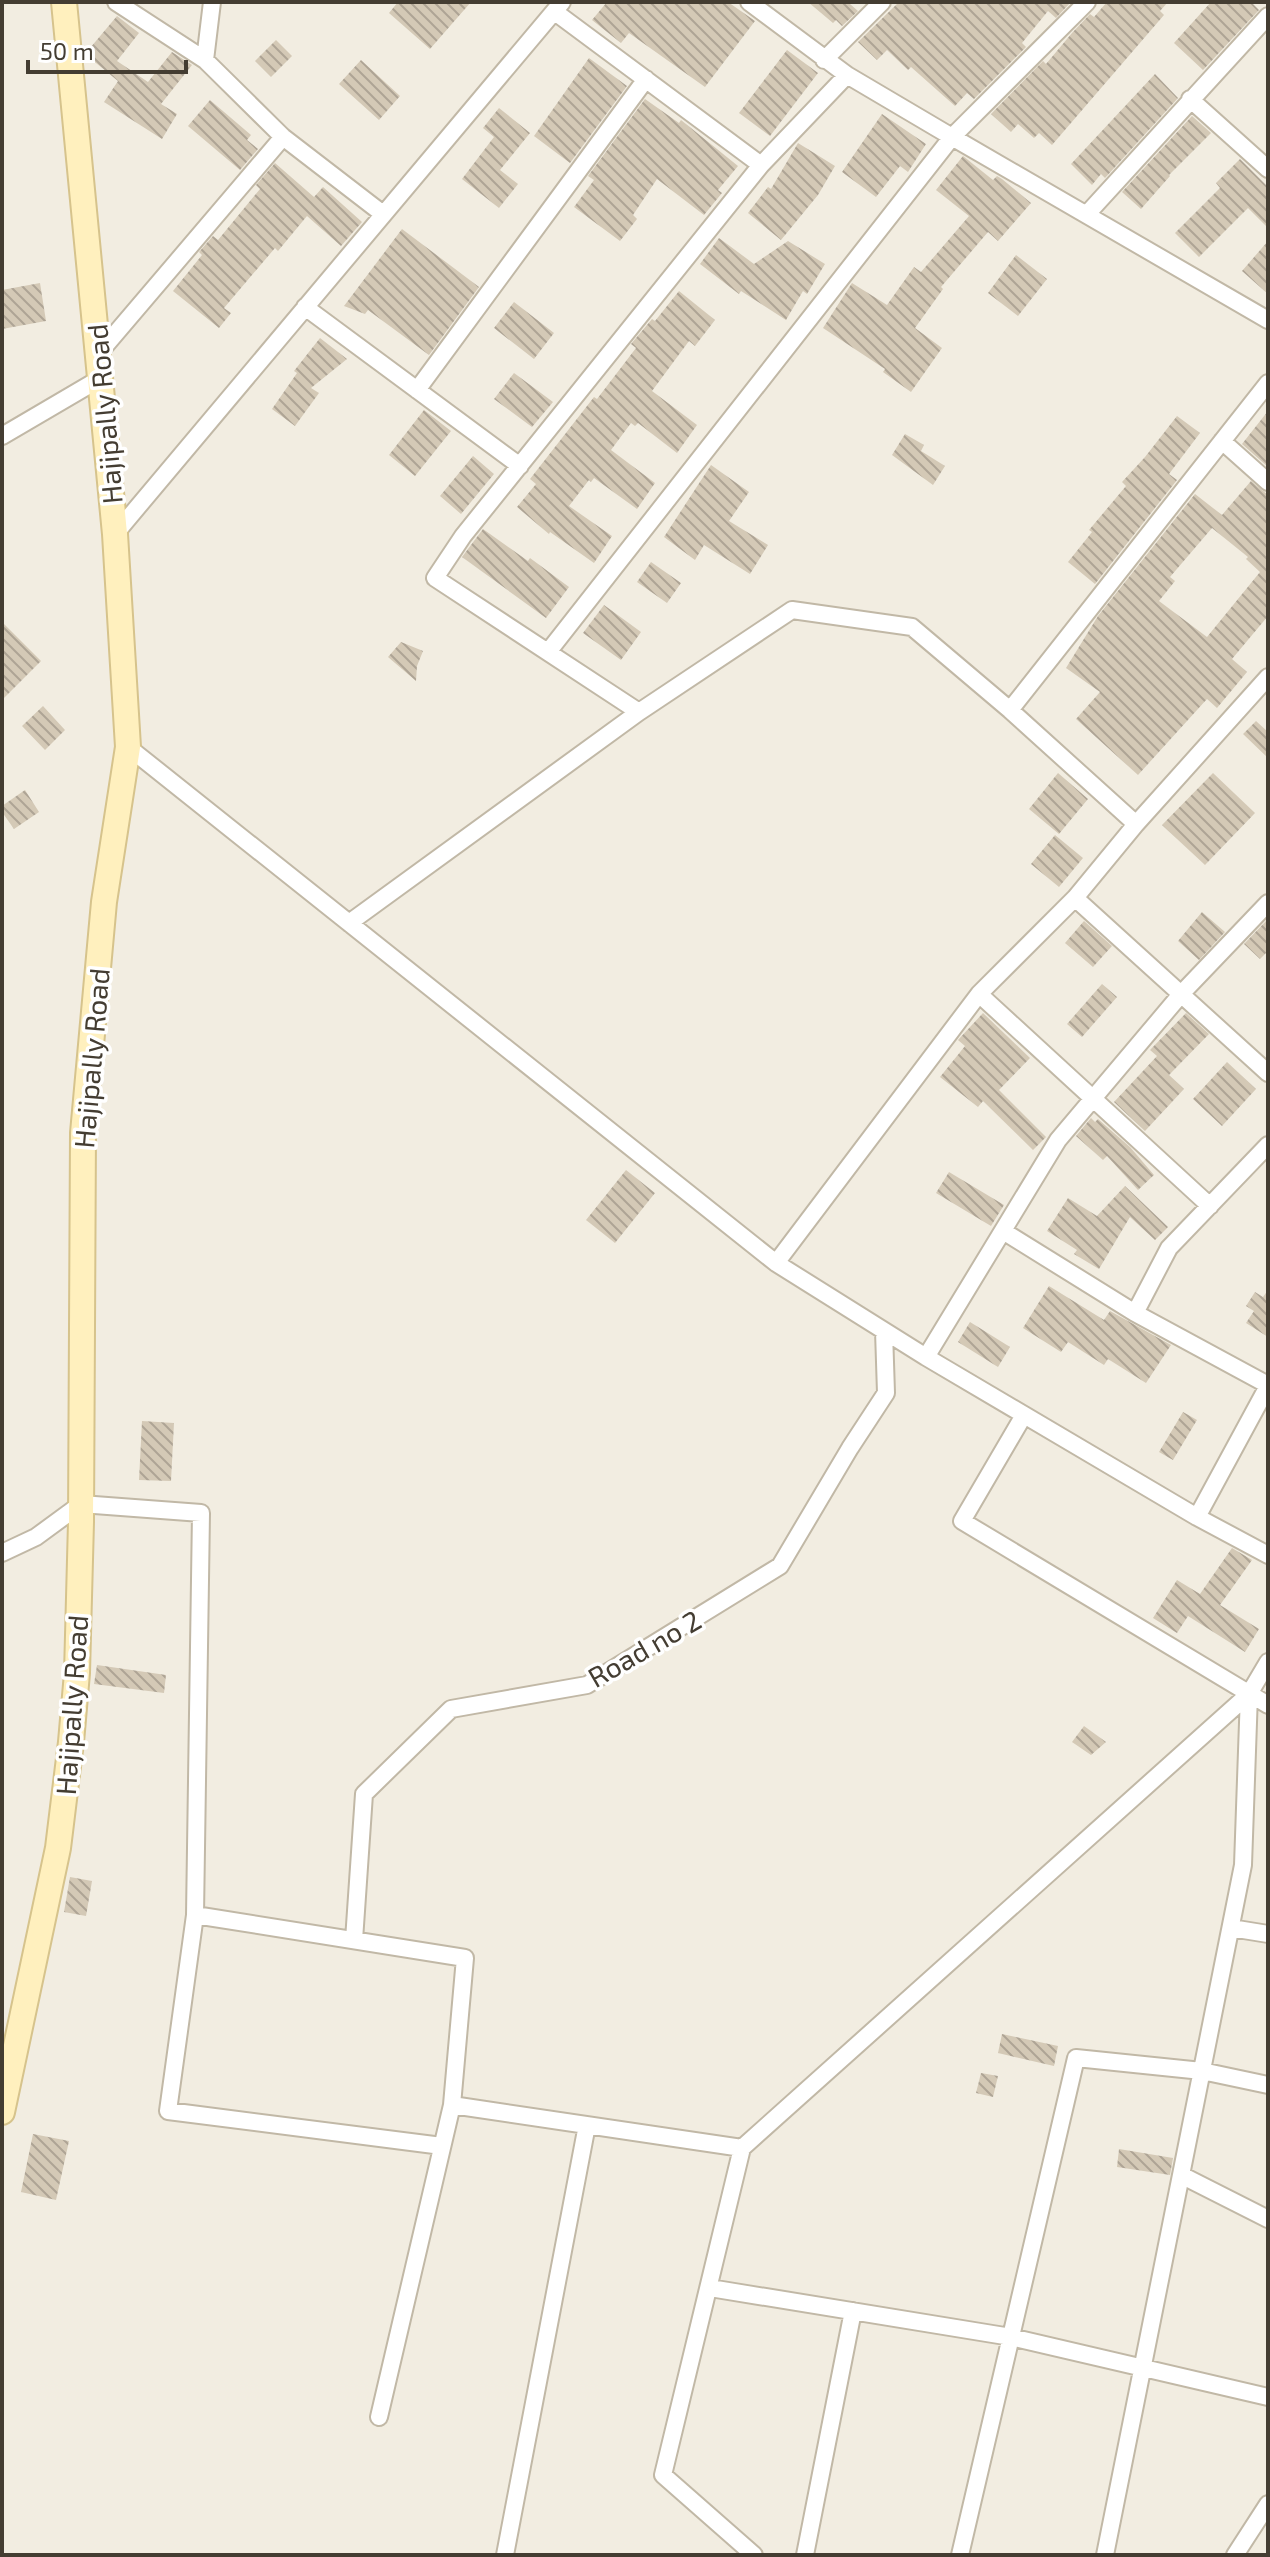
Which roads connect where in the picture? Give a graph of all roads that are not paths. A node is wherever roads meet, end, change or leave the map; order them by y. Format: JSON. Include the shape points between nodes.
{"nodes":[{"id":1,"x":64,"y":2,"type":"edge"},
{"id":2,"x":116,"y":2,"type":"edge"},
{"id":3,"x":212,"y":2,"type":"edge"},
{"id":4,"x":749,"y":2,"type":"edge"},
{"id":5,"x":882,"y":2,"type":"edge"},
{"id":6,"x":1087,"y":2,"type":"edge"},
{"id":7,"x":559,"y":7,"type":"edge"},
{"id":8,"x":1268,"y":16,"type":"edge"},
{"id":9,"x":205,"y":60,"type":"junction"},
{"id":10,"x":824,"y":60,"type":"junction"},
{"id":11,"x":847,"y":75,"type":"junction"},
{"id":12,"x":646,"y":79,"type":"junction"},
{"id":13,"x":1190,"y":99,"type":"junction"},
{"id":14,"x":283,"y":137,"type":"junction"},
{"id":15,"x":952,"y":137,"type":"junction"},
{"id":16,"x":761,"y":165,"type":"junction"},
{"id":17,"x":1268,"y":169,"type":"edge"},
{"id":18,"x":383,"y":214,"type":"junction"},
{"id":19,"x":1087,"y":214,"type":"junction"},
{"id":20,"x":305,"y":307,"type":"junction"},
{"id":21,"x":1268,"y":320,"type":"edge"},
{"id":22,"x":99,"y":353,"type":"junction"},
{"id":23,"x":101,"y":378,"type":"junction"},
{"id":24,"x":1268,"y":383,"type":"edge"},
{"id":25,"x":417,"y":390,"type":"junction"},
{"id":26,"x":2,"y":436,"type":"edge"},
{"id":27,"x":1222,"y":441,"type":"junction"},
{"id":28,"x":520,"y":466,"type":"junction"},
{"id":29,"x":1268,"y":482,"type":"edge"},
{"id":30,"x":115,"y":534,"type":"junction"},
{"id":31,"x":548,"y":652,"type":"junction"},
{"id":32,"x":1268,"y":677,"type":"edge"},
{"id":33,"x":1010,"y":710,"type":"junction"},
{"id":34,"x":639,"y":712,"type":"junction"},
{"id":35,"x":128,"y":747,"type":"junction"},
{"id":36,"x":1136,"y":824,"type":"junction"},
{"id":37,"x":1075,"y":898,"type":"junction"},
{"id":38,"x":1268,"y":903,"type":"edge"},
{"id":39,"x":349,"y":923,"type":"junction"},
{"id":40,"x":1182,"y":993,"type":"junction"},
{"id":41,"x":979,"y":994,"type":"junction"},
{"id":42,"x":1268,"y":1073,"type":"edge"},
{"id":43,"x":1092,"y":1100,"type":"junction"},
{"id":44,"x":1268,"y":1145,"type":"edge"},
{"id":45,"x":1210,"y":1206,"type":"junction"},
{"id":46,"x":1003,"y":1231,"type":"junction"},
{"id":47,"x":776,"y":1263,"type":"junction"},
{"id":48,"x":1135,"y":1313,"type":"junction"},
{"id":49,"x":884,"y":1331,"type":"junction"},
{"id":50,"x":926,"y":1357,"type":"junction"},
{"id":51,"x":1268,"y":1386,"type":"edge"},
{"id":52,"x":1024,"y":1415,"type":"junction"},
{"id":53,"x":81,"y":1504,"type":"junction"},
{"id":54,"x":1197,"y":1517,"type":"junction"},
{"id":55,"x":2,"y":1553,"type":"edge"},
{"id":56,"x":1268,"y":1555,"type":"edge"},
{"id":57,"x":1268,"y":1662,"type":"edge"},
{"id":58,"x":1249,"y":1694,"type":"junction"},
{"id":59,"x":1268,"y":1705,"type":"edge"},
{"id":60,"x":195,"y":1915,"type":"junction"},
{"id":61,"x":1231,"y":1928,"type":"junction"},
{"id":62,"x":1268,"y":1934,"type":"edge"},
{"id":63,"x":354,"y":1940,"type":"junction"},
{"id":64,"x":1202,"y":2071,"type":"junction"},
{"id":65,"x":1268,"y":2085,"type":"edge"},
{"id":66,"x":452,"y":2105,"type":"junction"},
{"id":67,"x":2,"y":2112,"type":"edge"},
{"id":68,"x":587,"y":2125,"type":"junction"},
{"id":69,"x":442,"y":2146,"type":"junction"},
{"id":70,"x":742,"y":2148,"type":"junction"},
{"id":71,"x":1181,"y":2175,"type":"junction"},
{"id":72,"x":1268,"y":2219,"type":"edge"},
{"id":73,"x":710,"y":2288,"type":"junction"},
{"id":74,"x":853,"y":2311,"type":"junction"},
{"id":75,"x":1011,"y":2337,"type":"junction"},
{"id":76,"x":1143,"y":2367,"type":"junction"},
{"id":77,"x":1268,"y":2397,"type":"edge"},
{"id":78,"x":379,"y":2417,"type":"dead end"},
{"id":79,"x":1268,"y":2504,"type":"edge"},
{"id":80,"x":505,"y":2555,"type":"edge"},
{"id":81,"x":754,"y":2555,"type":"edge"},
{"id":82,"x":805,"y":2555,"type":"edge"},
{"id":83,"x":960,"y":2555,"type":"edge"},
{"id":84,"x":1105,"y":2555,"type":"edge"},
{"id":85,"x":1235,"y":2555,"type":"edge"}],
"edges":[{"from":1,"to":22,"type":"street","name":"Hajipally Road"},
{"from":2,"to":9,"type":"street"},
{"from":3,"to":9,"type":"street"},
{"from":4,"to":10,"type":"street"},
{"from":5,"to":10,"type":"street"},
{"from":6,"to":15,"type":"street"},
{"from":7,"to":12,"type":"street"},
{"from":7,"to":18,"type":"street"},
{"from":8,"to":13,"type":"street"},
{"from":9,"to":14,"type":"street"},
{"from":10,"to":11,"type":"street"},
{"from":11,"to":15,"type":"street"},
{"from":11,"to":16,"type":"street"},
{"from":12,"to":16,"type":"street"},
{"from":12,"to":25,"type":"street"},
{"from":13,"to":17,"type":"street"},
{"from":13,"to":19,"type":"street"},
{"from":14,"to":18,"type":"street"},
{"from":14,"to":22,"type":"street"},
{"from":15,"to":19,"type":"street"},
{"from":15,"to":31,"type":"street"},
{"from":16,"to":28,"type":"street"},
{"from":18,"to":20,"type":"street"},
{"from":19,"to":21,"type":"street"},
{"from":20,"to":25,"type":"street"},
{"from":20,"to":30,"type":"street"},
{"from":22,"to":23,"type":"street","name":"Hajipally Road"},
{"from":23,"to":26,"type":"street"},
{"from":23,"to":30,"type":"street","name":"Hajipally Road"},
{"from":24,"to":27,"type":"street"},
{"from":25,"to":28,"type":"street"},
{"from":27,"to":29,"type":"street"},
{"from":27,"to":33,"type":"street"},
{"from":28,"to":31,"type":"street","via":[[435,578]]},
{"from":30,"to":35,"type":"street","name":"Hajipally Road"},
{"from":31,"to":34,"type":"street"},
{"from":32,"to":36,"type":"street"},
{"from":33,"to":34,"type":"street","via":[[912,627],[792,610]]},
{"from":33,"to":36,"type":"street"},
{"from":34,"to":39,"type":"street"},
{"from":35,"to":39,"type":"street"},
{"from":35,"to":53,"type":"street","name":"Hajipally Road","via":[[104,902],[83,1133]]},
{"from":36,"to":37,"type":"street"},
{"from":37,"to":40,"type":"street"},
{"from":37,"to":41,"type":"street"},
{"from":38,"to":40,"type":"street"},
{"from":39,"to":47,"type":"street"},
{"from":40,"to":42,"type":"street"},
{"from":40,"to":43,"type":"street"},
{"from":41,"to":43,"type":"street"},
{"from":41,"to":47,"type":"street"},
{"from":43,"to":45,"type":"street"},
{"from":43,"to":46,"type":"street","via":[[1058,1140]]},
{"from":44,"to":45,"type":"street"},
{"from":45,"to":48,"type":"street","via":[[1169,1248]]},
{"from":46,"to":48,"type":"street"},
{"from":46,"to":50,"type":"street"},
{"from":47,"to":49,"type":"street"},
{"from":48,"to":51,"type":"street"},
{"from":49,"to":50,"type":"street"},
{"from":49,"to":63,"type":"street","name":"Road no 2","via":[[886,1393],[780,1566],[587,1685],[451,1709],[364,1794]]},
{"from":50,"to":52,"type":"street"},
{"from":51,"to":54,"type":"street"},
{"from":52,"to":54,"type":"street"},
{"from":52,"to":58,"type":"street","via":[[962,1521]]},
{"from":53,"to":55,"type":"street","via":[[36,1537]]},
{"from":53,"to":60,"type":"street","via":[[201,1513]]},
{"from":53,"to":67,"type":"street","name":"Hajipally Road","via":[[77,1673],[63,1819]]},
{"from":54,"to":56,"type":"street"},
{"from":57,"to":58,"type":"street"},
{"from":58,"to":59,"type":"street"},
{"from":58,"to":61,"type":"street","via":[[1243,1865]]},
{"from":58,"to":70,"type":"street"},
{"from":60,"to":63,"type":"street"},
{"from":60,"to":69,"type":"street","via":[[168,2111]]},
{"from":61,"to":62,"type":"street"},
{"from":61,"to":64,"type":"street"},
{"from":63,"to":66,"type":"street","via":[[465,1958]]},
{"from":64,"to":65,"type":"street"},
{"from":64,"to":71,"type":"street"},
{"from":64,"to":75,"type":"street","via":[[1076,2058]]},
{"from":66,"to":68,"type":"street"},
{"from":66,"to":69,"type":"street"},
{"from":68,"to":70,"type":"street"},
{"from":68,"to":80,"type":"street"},
{"from":69,"to":78,"type":"street"},
{"from":70,"to":73,"type":"street"},
{"from":71,"to":72,"type":"street"},
{"from":71,"to":76,"type":"street"},
{"from":73,"to":74,"type":"street"},
{"from":73,"to":81,"type":"street","via":[[663,2475]]},
{"from":74,"to":75,"type":"street"},
{"from":74,"to":82,"type":"street"},
{"from":75,"to":76,"type":"street"},
{"from":75,"to":83,"type":"street"},
{"from":76,"to":77,"type":"street"},
{"from":76,"to":84,"type":"street"},
{"from":79,"to":85,"type":"street"}]}
